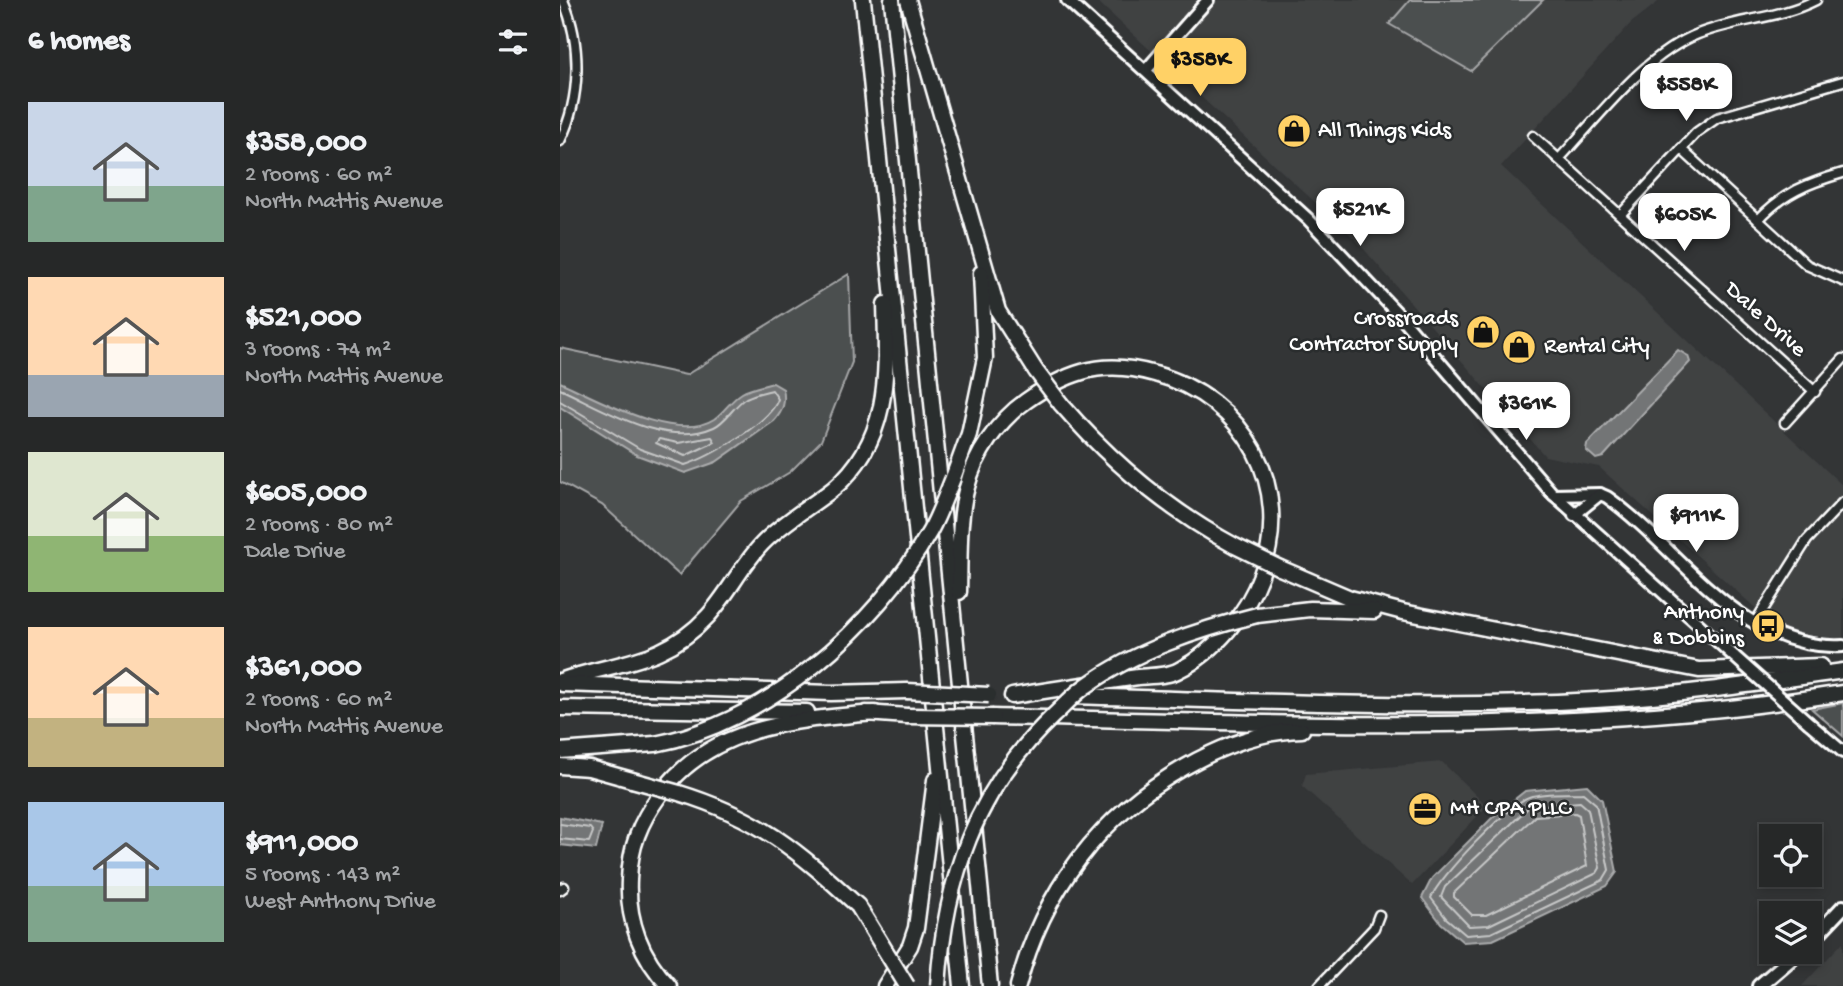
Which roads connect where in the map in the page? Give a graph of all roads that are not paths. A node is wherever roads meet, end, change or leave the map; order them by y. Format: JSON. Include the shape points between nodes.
{"nodes":[{"id":1,"x":563,"y":0,"type":"edge"},
{"id":2,"x":863,"y":0,"type":"edge"},
{"id":3,"x":892,"y":0,"type":"edge"},
{"id":4,"x":908,"y":0,"type":"edge"},
{"id":5,"x":1067,"y":0,"type":"edge"},
{"id":6,"x":1208,"y":0,"type":"edge"},
{"id":7,"x":1816,"y":0,"type":"edge"},
{"id":8,"x":1146,"y":70,"type":"junction"},
{"id":9,"x":1843,"y":81,"type":"edge"},
{"id":10,"x":1533,"y":136,"type":"dead end"},
{"id":11,"x":560,"y":141,"type":"edge"},
{"id":12,"x":1681,"y":149,"type":"junction"},
{"id":13,"x":1559,"y":159,"type":"junction"},
{"id":14,"x":1843,"y":173,"type":"edge"},
{"id":15,"x":882,"y":194,"type":"junction"},
{"id":16,"x":1621,"y":214,"type":"junction"},
{"id":17,"x":1758,"y":220,"type":"junction"},
{"id":18,"x":980,"y":250,"type":"junction"},
{"id":19,"x":1843,"y":281,"type":"edge"},
{"id":20,"x":1843,"y":359,"type":"edge"},
{"id":21,"x":1815,"y":392,"type":"junction"},
{"id":22,"x":1785,"y":423,"type":"dead end"},
{"id":23,"x":1600,"y":494,"type":"junction"},
{"id":24,"x":1554,"y":495,"type":"junction"},
{"id":25,"x":1843,"y":502,"type":"edge"},
{"id":26,"x":1574,"y":515,"type":"junction"},
{"id":27,"x":1403,"y":612,"type":"junction"},
{"id":28,"x":1754,"y":624,"type":"junction"},
{"id":29,"x":956,"y":639,"type":"junction"},
{"id":30,"x":1843,"y":646,"type":"edge"},
{"id":31,"x":1843,"y":669,"type":"edge"},
{"id":32,"x":560,"y":682,"type":"edge"},
{"id":33,"x":1843,"y":693,"type":"edge"},
{"id":34,"x":1012,"y":695,"type":"junction"},
{"id":35,"x":560,"y":708,"type":"edge"},
{"id":36,"x":875,"y":713,"type":"junction"},
{"id":37,"x":1424,"y":725,"type":"junction"},
{"id":38,"x":938,"y":750,"type":"junction"},
{"id":39,"x":560,"y":751,"type":"edge"},
{"id":40,"x":1843,"y":752,"type":"edge"},
{"id":41,"x":560,"y":765,"type":"edge"},
{"id":42,"x":1843,"y":907,"type":"edge"},
{"id":43,"x":1380,"y":915,"type":"dead end"},
{"id":44,"x":1822,"y":929,"type":"edge"},
{"id":45,"x":1785,"y":964,"type":"edge"},
{"id":46,"x":669,"y":986,"type":"edge"},
{"id":47,"x":885,"y":986,"type":"edge"},
{"id":48,"x":907,"y":986,"type":"edge"},
{"id":49,"x":938,"y":986,"type":"edge"},
{"id":50,"x":962,"y":986,"type":"edge"},
{"id":51,"x":990,"y":986,"type":"edge"},
{"id":52,"x":1018,"y":986,"type":"edge"},
{"id":53,"x":1319,"y":986,"type":"edge"},
{"id":54,"x":1759,"y":986,"type":"edge"}],
"edges":[{"from":1,"to":11,"type":"street","via":[[577,64],[571,115]]},
{"from":2,"to":15,"type":"highway"},
{"from":3,"to":29,"type":"highway"},
{"from":4,"to":18,"type":"highway"},
{"from":5,"to":8,"type":"street"},
{"from":6,"to":8,"type":"street"},
{"from":7,"to":13,"type":"street","via":[[1780,14],[1701,33],[1674,47],[1642,72]]},
{"from":8,"to":24,"type":"street","via":[[1343,253]]},
{"from":9,"to":12,"type":"street","via":[[1726,113]]},
{"from":10,"to":13,"type":"street","name":"Dale Drive"},
{"from":12,"to":16,"type":"street"},
{"from":12,"to":17,"type":"street"},
{"from":13,"to":16,"type":"street","name":"Dale Drive"},
{"from":14,"to":17,"type":"street","via":[[1798,187]]},
{"from":15,"to":32,"type":"highway","via":[[886,382],[880,421],[867,450],[842,480],[760,545],[716,607],[689,633],[648,658]]},
{"from":15,"to":38,"type":"highway"},
{"from":16,"to":21,"type":"street","name":"Dale Drive"},
{"from":17,"to":19,"type":"street","via":[[1807,265]]},
{"from":18,"to":27,"type":"highway","bridge":true,"via":[[998,311],[1036,371],[1117,462],[1161,500],[1200,527],[1280,568],[1350,598]]},
{"from":18,"to":39,"type":"highway","bridge":true,"via":[[985,358],[969,434],[930,530],[897,582],[863,620],[771,698],[708,728],[655,744]]},
{"from":20,"to":21,"type":"street"},
{"from":21,"to":22,"type":"street"},
{"from":23,"to":24,"type":"street"},
{"from":23,"to":26,"type":"street"},
{"from":23,"to":28,"type":"street"},
{"from":24,"to":26,"type":"street"},
{"from":25,"to":28,"type":"street","via":[[1800,550]]},
{"from":26,"to":40,"type":"street","bridge":true},
{"from":27,"to":31,"type":"highway","via":[[1699,670]]},
{"from":27,"to":49,"type":"highway","bridge":true,"via":[[1310,609],[1257,615],[1194,631],[1085,686],[1009,763],[965,842],[944,922]]},
{"from":28,"to":30,"type":"street","via":[[1793,641]]},
{"from":29,"to":34,"type":"highway","via":[[967,486],[981,451],[1015,409],[1047,386],[1082,372],[1113,367],[1178,380],[1207,396],[1234,420],[1252,445],[1266,479],[1272,536],[1256,587],[1222,637],[1178,671]]},
{"from":29,"to":51,"type":"highway"},
{"from":31,"to":34,"type":"highway","via":[[1672,695],[1561,702]]},
{"from":32,"to":34,"type":"highway","bridge":true},
{"from":33,"to":37,"type":"highway","via":[[1724,710],[1593,721]]},
{"from":35,"to":36,"type":"highway"},
{"from":36,"to":37,"type":"highway","bridge":true},
{"from":36,"to":46,"type":"highway","via":[[760,727],[701,754],[672,778],[643,819],[629,857],[628,901],[636,936],[654,970]]},
{"from":37,"to":52,"type":"highway","via":[[1267,734],[1207,755],[1154,785],[1084,850],[1043,918]]},
{"from":38,"to":47,"type":"highway","via":[[916,928]]},
{"from":38,"to":50,"type":"highway"},
{"from":41,"to":48,"type":"highway","bridge":true,"via":[[589,768],[724,807],[784,841],[858,906]]},
{"from":42,"to":44,"type":"main road"},
{"from":43,"to":53,"type":"street","via":[[1374,928]]},
{"from":45,"to":54,"type":"main road"}]}
